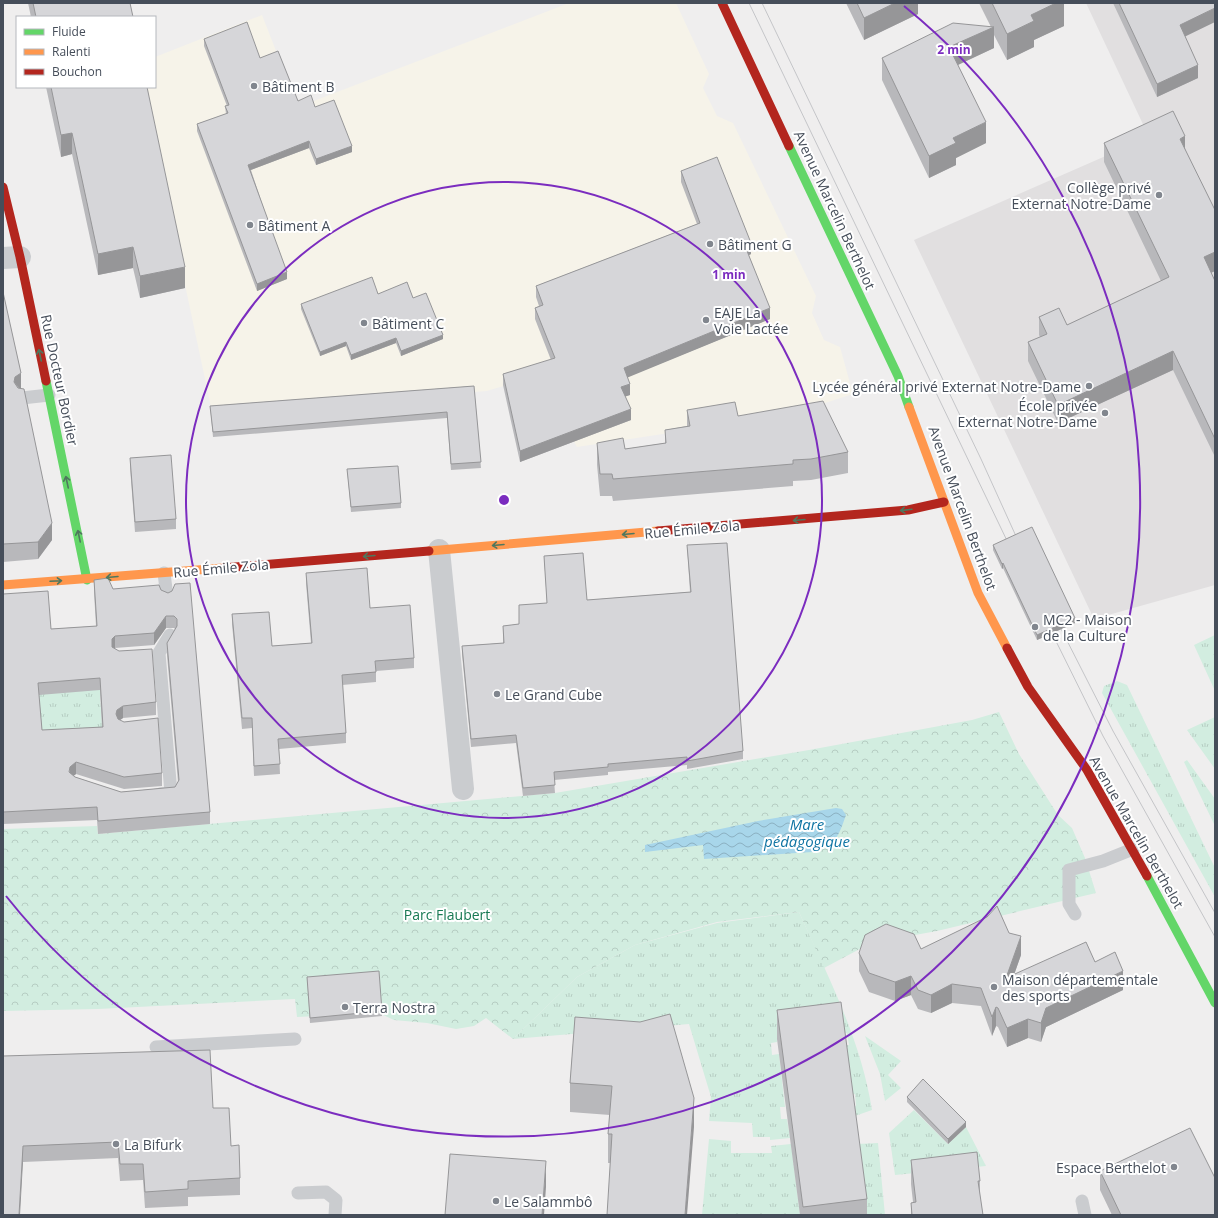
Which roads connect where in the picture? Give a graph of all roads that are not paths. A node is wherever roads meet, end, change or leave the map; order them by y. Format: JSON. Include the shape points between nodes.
{"nodes":[{"id":1,"x":722,"y":3,"type":"edge"},
{"id":2,"x":3,"y":186,"type":"edge"},
{"id":3,"x":12,"y":258,"type":"edge"},
{"id":4,"x":49,"y":395,"type":"junction"},
{"id":5,"x":22,"y":398,"type":"edge"},
{"id":6,"x":944,"y":502,"type":"junction"},
{"id":7,"x":439,"y":550,"type":"junction"},
{"id":8,"x":164,"y":573,"type":"junction"},
{"id":9,"x":87,"y":580,"type":"junction"},
{"id":10,"x":3,"y":585,"type":"edge"},
{"id":11,"x":167,"y":597,"type":"edge"},
{"id":12,"x":170,"y":635,"type":"edge"},
{"id":13,"x":160,"y":652,"type":"junction"},
{"id":14,"x":146,"y":654,"type":"edge"},
{"id":15,"x":165,"y":722,"type":"junction"},
{"id":16,"x":151,"y":723,"type":"edge"},
{"id":17,"x":463,"y":789,"type":"dead end"},
{"id":18,"x":150,"y":795,"type":"edge"},
{"id":19,"x":1133,"y":849,"type":"junction"},
{"id":20,"x":1075,"y":914,"type":"dead end"},
{"id":21,"x":1215,"y":1003,"type":"edge"},
{"id":22,"x":295,"y":1039,"type":"dead end"},
{"id":23,"x":156,"y":1047,"type":"dead end"},
{"id":24,"x":298,"y":1193,"type":"dead end"},
{"id":25,"x":1082,"y":1201,"type":"dead end"},
{"id":26,"x":335,"y":1215,"type":"edge"},
{"id":27,"x":1085,"y":1215,"type":"edge"}],
"edges":[{"from":1,"to":6,"type":"street","name":"Avenue Marcelin Berthelot","via":[[898,376]]},
{"from":2,"to":3,"type":"street","name":"Rue Docteur Bordier"},
{"from":4,"to":3,"type":"street","name":"Rue Docteur Bordier","one_way":true,"via":[[24,279]]},
{"from":4,"to":5,"type":"lane"},
{"from":9,"to":4,"type":"street","name":"Rue Docteur Bordier","one_way":true},
{"from":6,"to":7,"type":"street","name":"Rue Émile Zola","one_way":true,"via":[[908,510]]},
{"from":6,"to":19,"type":"street","name":"Avenue Marcelin Berthelot","via":[[978,593],[995,627],[1028,687],[1087,770]]},
{"from":7,"to":8,"type":"street","name":"Rue Émile Zola","one_way":true},
{"from":7,"to":17,"type":"street"},
{"from":8,"to":9,"type":"street","name":"Rue Émile Zola","one_way":true},
{"from":8,"to":11,"type":"lane"},
{"from":10,"to":9,"type":"street","name":"Rue Émile Zola","one_way":true},
{"from":12,"to":13,"type":"lane"},
{"from":13,"to":14,"type":"lane"},
{"from":13,"to":15,"type":"lane"},
{"from":15,"to":16,"type":"lane"},
{"from":15,"to":18,"type":"lane","via":[[171,793]]},
{"from":19,"to":20,"type":"lane","via":[[1103,861],[1069,870],[1069,904]]},
{"from":19,"to":21,"type":"street","name":"Avenue Marcelin Berthelot"},
{"from":22,"to":23,"type":"lane"},
{"from":24,"to":26,"type":"lane","via":[[326,1192],[336,1200]]},
{"from":25,"to":27,"type":"lane"}]}
